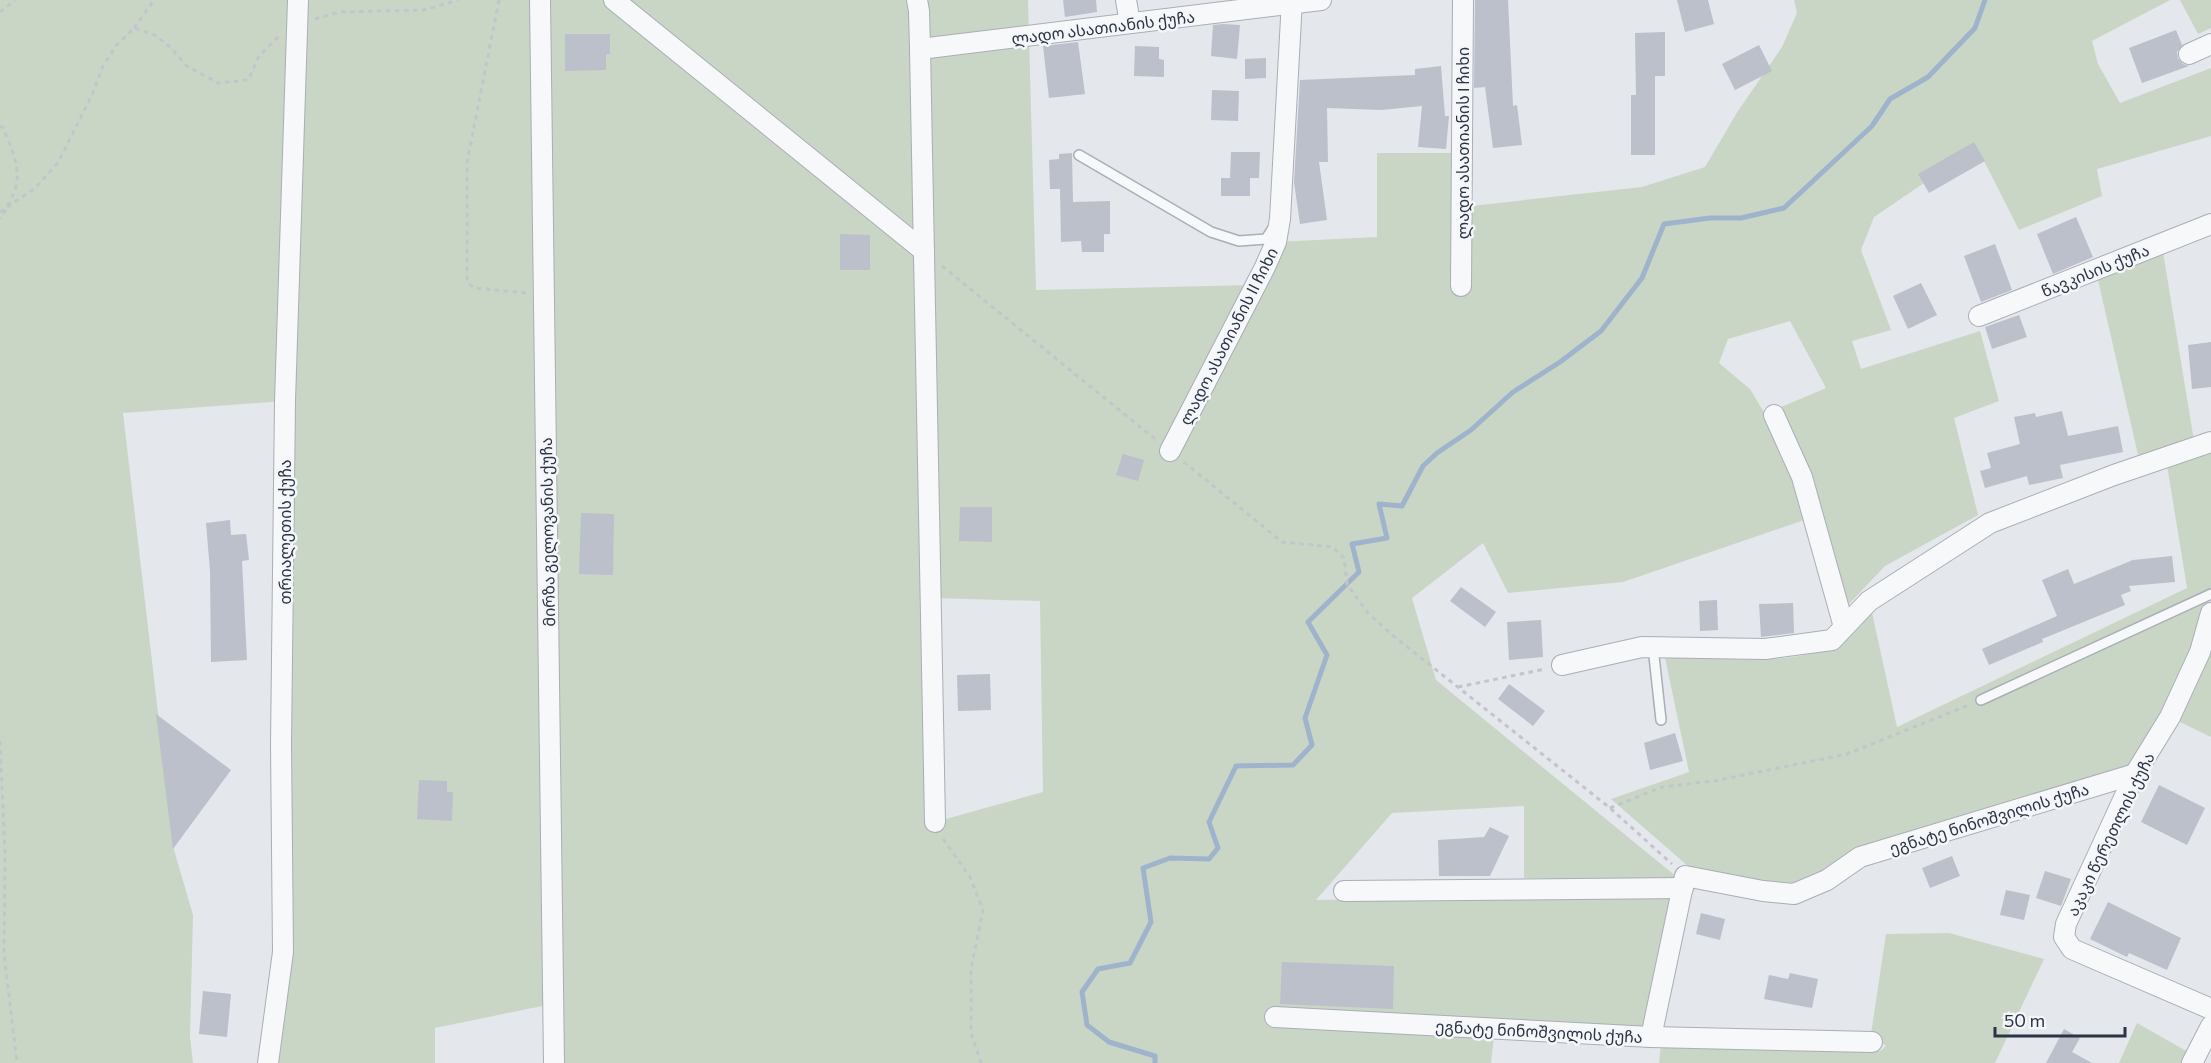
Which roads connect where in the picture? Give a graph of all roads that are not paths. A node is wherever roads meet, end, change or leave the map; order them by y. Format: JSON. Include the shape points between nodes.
{"nodes":[{"id":1,"x":298,"y":0,"type":"edge"},
{"id":2,"x":540,"y":0,"type":"edge"},
{"id":3,"x":614,"y":0,"type":"edge"},
{"id":4,"x":917,"y":0,"type":"edge"},
{"id":5,"x":1126,"y":0,"type":"edge"},
{"id":6,"x":1321,"y":0,"type":"edge"},
{"id":7,"x":1463,"y":0,"type":"edge"},
{"id":8,"x":1292,"y":2,"type":"edge"},
{"id":9,"x":1130,"y":23,"type":"junction"},
{"id":10,"x":2211,"y":44,"type":"edge"},
{"id":11,"x":920,"y":49,"type":"junction"},
{"id":12,"x":2189,"y":54,"type":"dead end"},
{"id":13,"x":1079,"y":155,"type":"dead end"},
{"id":14,"x":1280,"y":219,"type":"junction"},
{"id":15,"x":2211,"y":224,"type":"edge"},
{"id":16,"x":924,"y":251,"type":"junction"},
{"id":17,"x":1461,"y":286,"type":"dead end"},
{"id":18,"x":1979,"y":316,"type":"dead end"},
{"id":19,"x":1774,"y":415,"type":"dead end"},
{"id":20,"x":2211,"y":442,"type":"edge"},
{"id":21,"x":1170,"y":451,"type":"road end"},
{"id":22,"x":2211,"y":594,"type":"edge"},
{"id":23,"x":2211,"y":613,"type":"edge"},
{"id":24,"x":1844,"y":627,"type":"junction"},
{"id":25,"x":1653,"y":647,"type":"junction"},
{"id":26,"x":1562,"y":665,"type":"road end"},
{"id":27,"x":1981,"y":700,"type":"road end"},
{"id":28,"x":1662,"y":720,"type":"dead end"},
{"id":29,"x":2135,"y":774,"type":"junction"},
{"id":30,"x":934,"y":822,"type":"road end"},
{"id":31,"x":1684,"y":882,"type":"junction"},
{"id":32,"x":1344,"y":891,"type":"dead end"},
{"id":33,"x":2211,"y":1009,"type":"edge"},
{"id":34,"x":1275,"y":1017,"type":"dead end"},
{"id":35,"x":2211,"y":1026,"type":"edge"},
{"id":36,"x":1651,"y":1037,"type":"junction"},
{"id":37,"x":1872,"y":1042,"type":"dead end"},
{"id":38,"x":268,"y":1063,"type":"edge"},
{"id":39,"x":554,"y":1063,"type":"edge"},
{"id":40,"x":2192,"y":1063,"type":"edge"}],
"edges":[{"from":1,"to":38,"type":"street","name":"თრიალეთის ქუჩა","via":[[285,401],[283,952]]},
{"from":2,"to":39,"type":"street","name":"მირზა გელოვანის ქუჩა"},
{"from":3,"to":16,"type":"street"},
{"from":4,"to":11,"type":"street"},
{"from":5,"to":9,"type":"street"},
{"from":6,"to":8,"type":"street","name":"ლადო ასათიანის ქუჩა"},
{"from":7,"to":17,"type":"street","name":"ლადო ასათიანის I ჩიხი"},
{"from":8,"to":9,"type":"street","name":"ლადო ასათიანის ქუჩა"},
{"from":8,"to":14,"type":"street","name":"ლადო ასათიანის II ჩიხი"},
{"from":9,"to":11,"type":"street","name":"ლადო ასათიანის ქუჩა"},
{"from":10,"to":12,"type":"street"},
{"from":11,"to":16,"type":"street"},
{"from":13,"to":14,"type":"lane","via":[[1211,232],[1239,241],[1266,239]]},
{"from":14,"to":21,"type":"street","name":"ლადო ასათიანის II ჩიხი","via":[[1276,242],[1265,267]]},
{"from":15,"to":18,"type":"street","name":"წავკისის ქუჩა"},
{"from":16,"to":30,"type":"street"},
{"from":19,"to":24,"type":"street","via":[[1802,477]]},
{"from":20,"to":24,"type":"street","via":[[1990,523],[1869,601]]},
{"from":22,"to":27,"type":"lane"},
{"from":23,"to":29,"type":"street","name":"აკაკი წერეთლის ქუჩა","via":[[2200,652],[2170,717]]},
{"from":24,"to":25,"type":"street","via":[[1832,640],[1765,649]]},
{"from":25,"to":26,"type":"street"},
{"from":25,"to":28,"type":"lane"},
{"from":29,"to":31,"type":"street","name":"ეგნატე ნინოშვილის ქუჩა","via":[[1860,857],[1827,880],[1794,894]]},
{"from":29,"to":33,"type":"street","name":"აკაკი წერეთლის ქუჩა","via":[[2066,924],[2064,937],[2072,949]]},
{"from":31,"to":32,"type":"street","name":"ეგნატე ნინოშვილის ქუჩა"},
{"from":31,"to":36,"type":"street","name":"ეგნატე ნინოშვილის ქუჩა"},
{"from":34,"to":36,"type":"street","name":"ეგნატე ნინოშვილის ქუჩა"},
{"from":35,"to":40,"type":"street"},
{"from":36,"to":37,"type":"street"}]}
